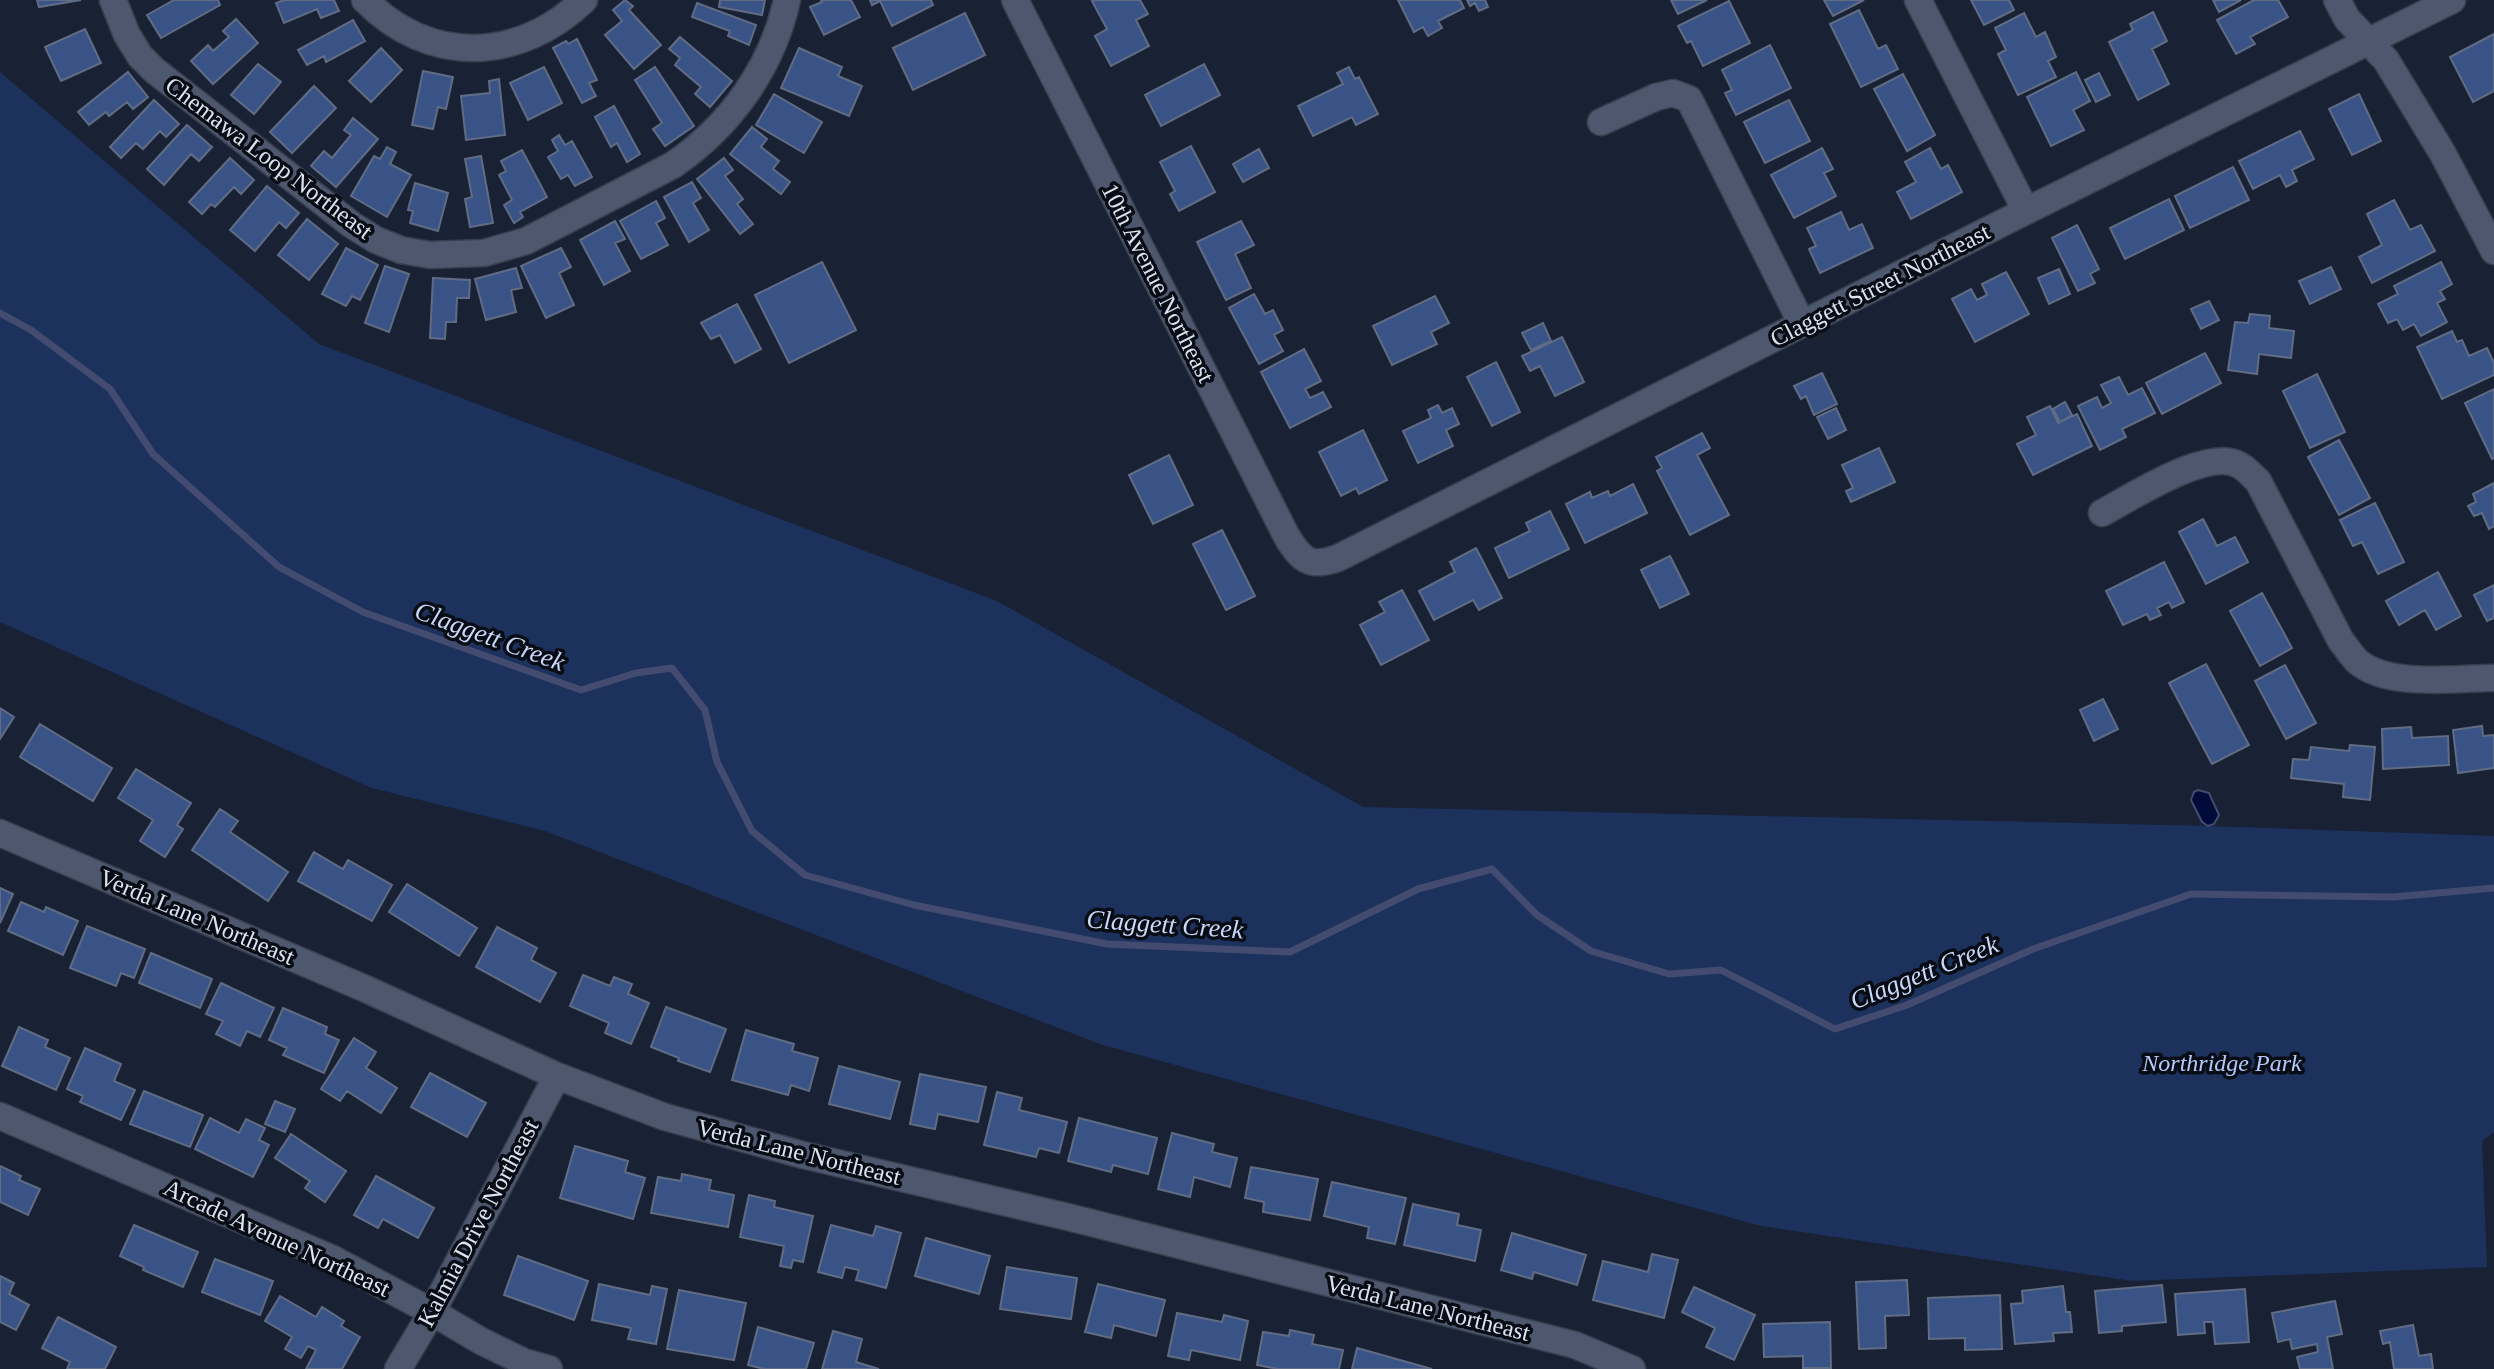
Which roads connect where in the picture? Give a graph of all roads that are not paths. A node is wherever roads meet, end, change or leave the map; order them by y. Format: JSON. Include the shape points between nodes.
{"nodes":[{"id":1,"x":113,"y":0,"type":"edge"},
{"id":2,"x":365,"y":0,"type":"edge"},
{"id":3,"x":584,"y":0,"type":"edge"},
{"id":4,"x":787,"y":0,"type":"edge"},
{"id":5,"x":1015,"y":0,"type":"edge"},
{"id":6,"x":1918,"y":0,"type":"edge"},
{"id":7,"x":2337,"y":0,"type":"edge"},
{"id":8,"x":2452,"y":0,"type":"edge"},
{"id":9,"x":2369,"y":42,"type":"junction"},
{"id":10,"x":1601,"y":122,"type":"dead end"},
{"id":11,"x":2026,"y":211,"type":"junction"},
{"id":12,"x":2494,"y":251,"type":"edge"},
{"id":13,"x":1802,"y":324,"type":"junction"},
{"id":14,"x":2102,"y":513,"type":"dead end"},
{"id":15,"x":1307,"y":562,"type":"joint"},
{"id":16,"x":2494,"y":678,"type":"edge"},
{"id":17,"x":0,"y":833,"type":"edge"},
{"id":18,"x":557,"y":1076,"type":"junction"},
{"id":19,"x":0,"y":1116,"type":"edge"},
{"id":20,"x":432,"y":1312,"type":"junction"},
{"id":21,"x":398,"y":1369,"type":"edge"},
{"id":22,"x":549,"y":1369,"type":"edge"},
{"id":23,"x":1632,"y":1369,"type":"edge"}],
"edges":[{"from":1,"to":4,"type":"street","name":"Chemawa Loop Northeast","via":[[140,56],[171,85],[352,225],[401,250],[430,255],[484,253],[526,241],[673,165],[731,114],[753,85]]},
{"from":2,"to":3,"type":"street","via":[[394,26],[460,49],[481,49],[535,34]]},
{"from":5,"to":15,"type":"street","name":"10th Avenue Northeast","via":[[1287,537]]},
{"from":6,"to":11,"type":"street"},
{"from":7,"to":9,"type":"street"},
{"from":8,"to":9,"type":"street","name":"Claggett Street Northeast"},
{"from":9,"to":11,"type":"street","name":"Claggett Street Northeast"},
{"from":9,"to":12,"type":"street","via":[[2386,60],[2443,154]]},
{"from":10,"to":13,"type":"street","via":[[1656,97],[1673,93],[1689,99]]},
{"from":11,"to":13,"type":"street","name":"Claggett Street Northeast"},
{"from":13,"to":15,"type":"street","name":"Claggett Street Northeast","via":[[1338,558]]},
{"from":14,"to":16,"type":"street","via":[[2186,469],[2211,461],[2237,463],[2258,481],[2341,641],[2358,661],[2395,679]]},
{"from":17,"to":18,"type":"street","name":"Verda Lane Northeast"},
{"from":18,"to":20,"type":"street","name":"Kalmia Drive Northeast"},
{"from":18,"to":23,"type":"street","name":"Verda Lane Northeast","via":[[733,1137],[1560,1341]]},
{"from":19,"to":20,"type":"street","name":"Arcade Avenue Northeast","via":[[333,1259]]},
{"from":20,"to":21,"type":"street","name":"Kalmia Drive Northeast"},
{"from":20,"to":22,"type":"street","name":"Arcade Avenue Northeast","via":[[524,1362]]}]}
